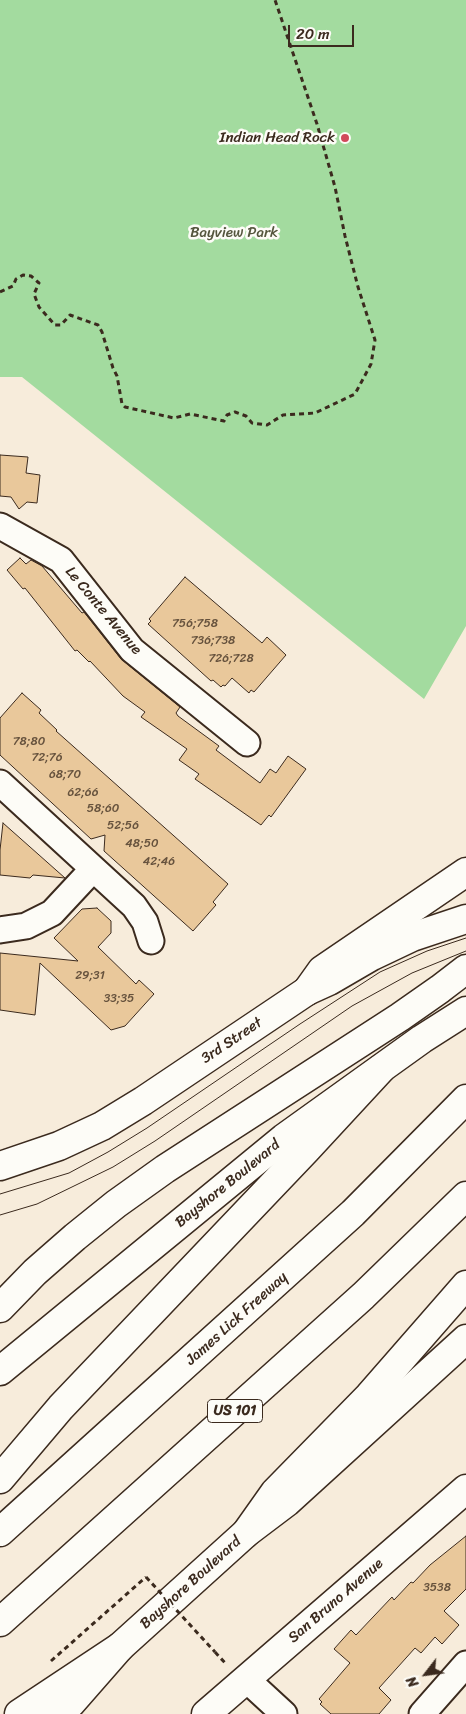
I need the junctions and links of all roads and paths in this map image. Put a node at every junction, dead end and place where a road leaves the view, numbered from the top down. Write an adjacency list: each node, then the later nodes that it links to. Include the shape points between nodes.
1 (275, 0): 2 (path, via 317,124 358,287 375,340 371,364 355,394 315,413 283,416 267,425 252,423 246,416 235,412 227,415 224,421 190,414 174,418 125,407 98,325 70,315 61,325 55,325 39,307 34,294 39,283 31,276 23,275 13,286)
2 (0, 292)
3 (0, 526): 4 (street, Le Conte Avenue, via 61,560 132,650)
4 (247, 743)
5 (0, 783): 6 (street)
6 (93, 869): 9 (street, via 52,913 26,926); 10 (street, via 134,906 145,922)
7 (466, 872): 12 (main road, via 322,970)
8 (461, 920): 12 (main road, 3rd Street, via 412,937)
9 (0, 930)
10 (151, 941)
11 (466, 969): 19 (main road, via 400,1018 116,1204 62,1249)
12 (307, 991): 16 (main road, 3rd Street, via 102,1126 59,1146)
13 (466, 1011): 14 (main road, Bayshore Boulevard)
14 (381, 1068): 21 (main road, Bayshore Boulevard, via 284,1138); 22 (main road, via 300,1158 61,1407)
15 (466, 1099): 24 (main road, James Lick Freeway, via 353,1213)
16 (0, 1166)
17 (466, 1196): 26 (main road, US 101, via 363,1296)
18 (466, 1285): 25 (main road, via 369,1396 275,1492)
19 (0, 1308)
20 (466, 1339): 25 (main road, Bayshore Boulevard, via 287,1502)
21 (0, 1371)
22 (0, 1479)
23 (466, 1489): 30 (main road, San Bruno Avenue)
24 (0, 1532)
25 (246, 1534): 27 (main road, Bayshore Boulevard)
26 (0, 1622)
27 (120, 1648): 31 (main road, Bayshore Boulevard); 32 (main road)
28 (466, 1664): 35 (street)
29 (46, 1665): 30 (path, bridge, via 146,1577)
30 (237, 1673): 33 (main road, San Bruno Avenue); 34 (street)
31 (19, 1714)
32 (58, 1714)
33 (206, 1714)
34 (284, 1714)
35 (422, 1714)

